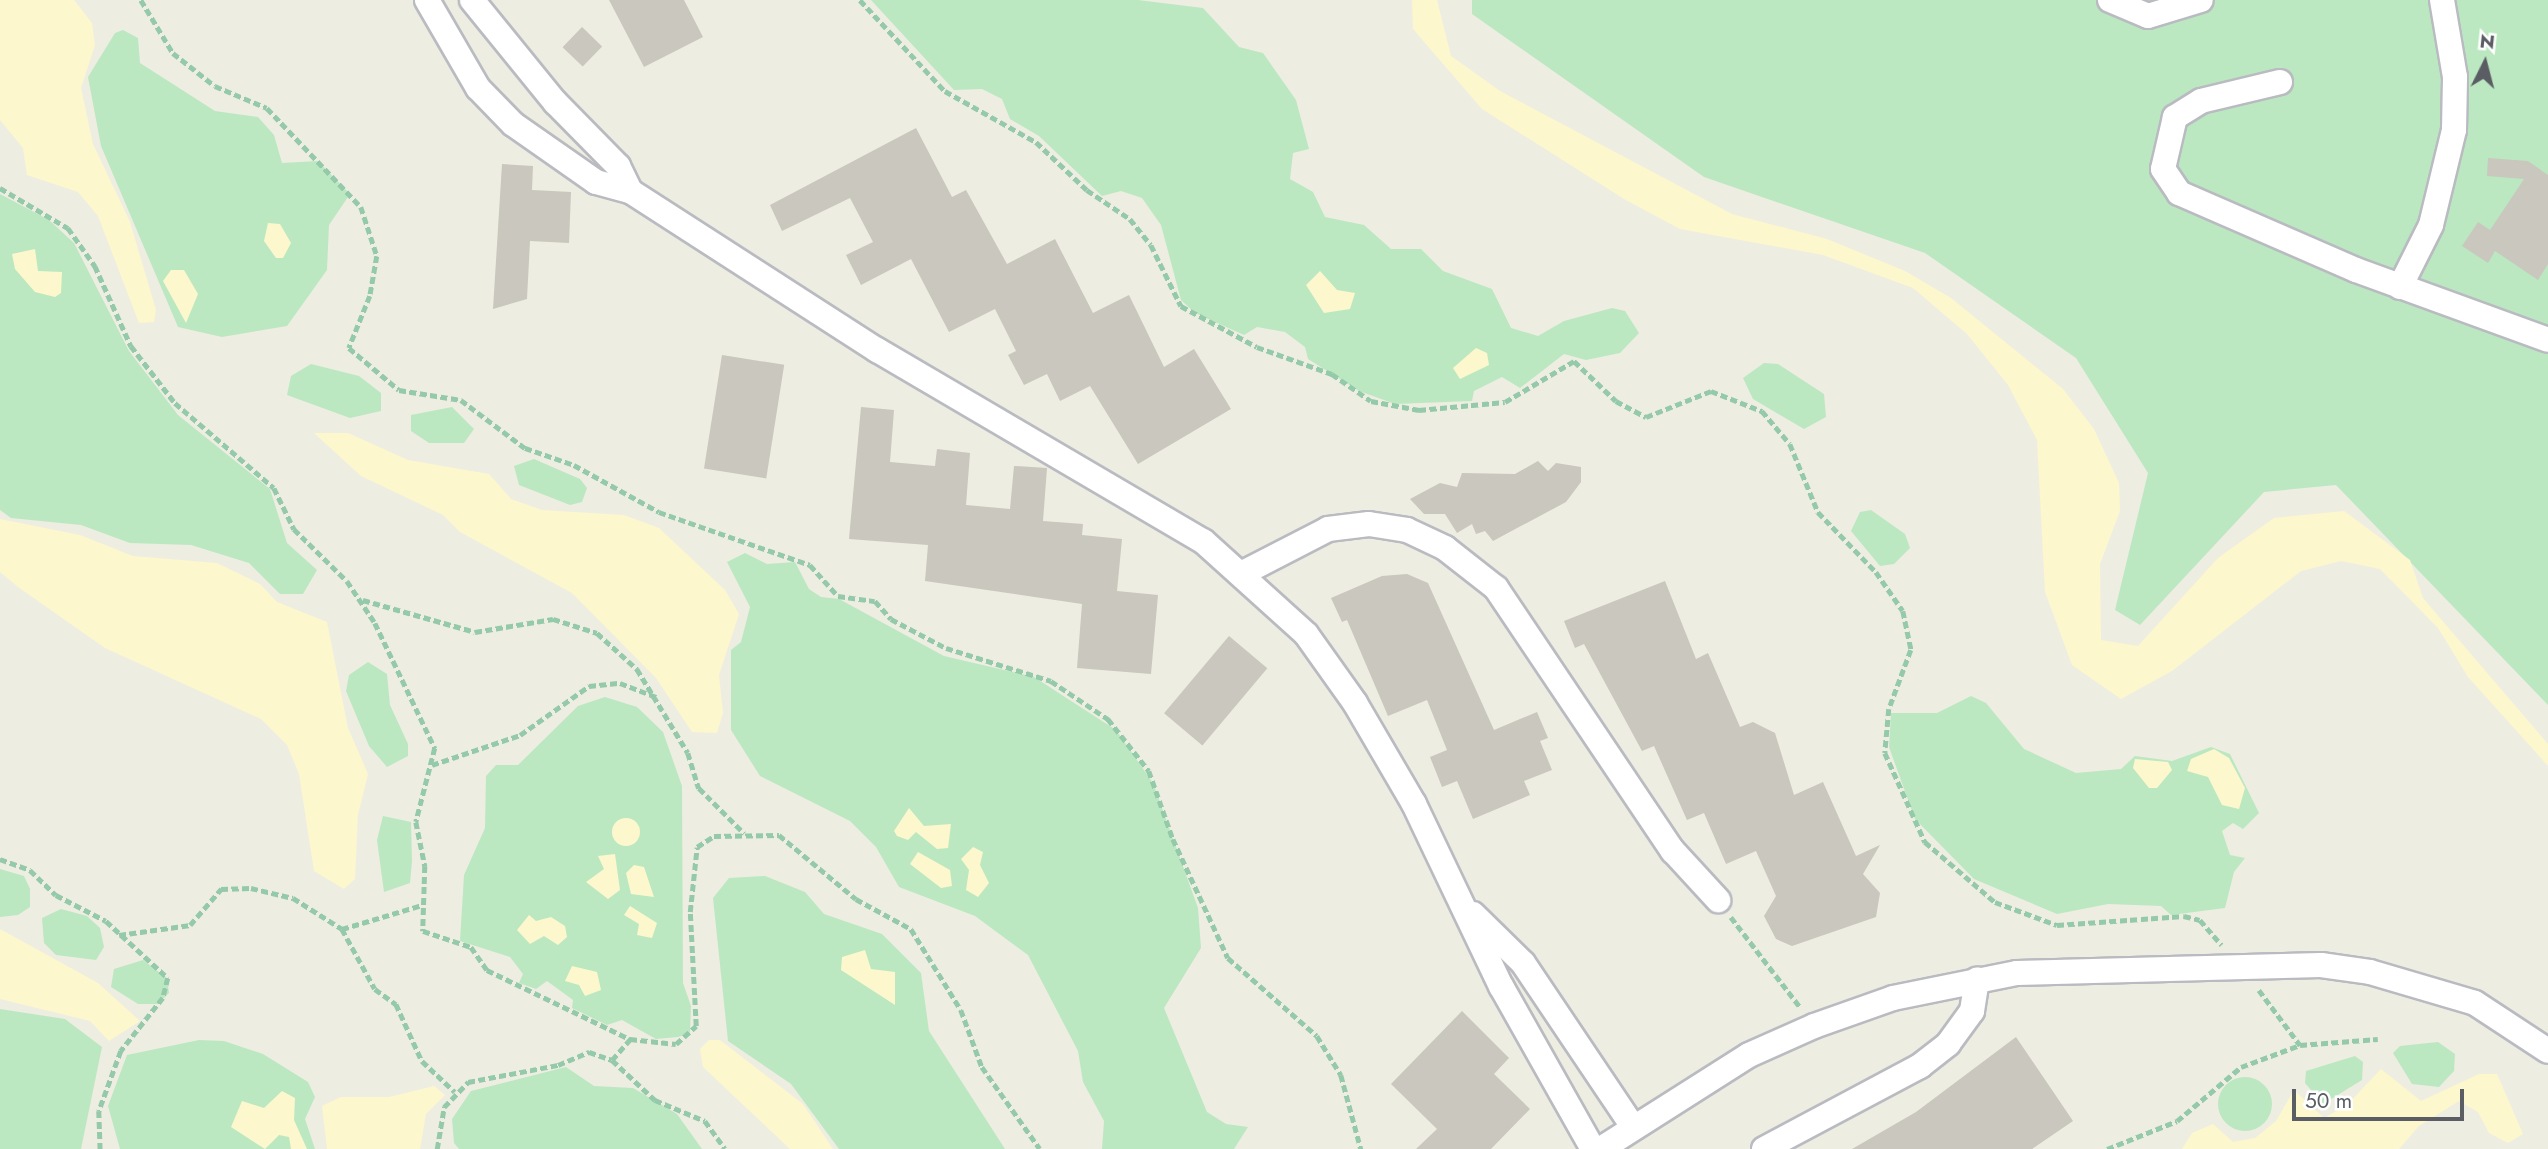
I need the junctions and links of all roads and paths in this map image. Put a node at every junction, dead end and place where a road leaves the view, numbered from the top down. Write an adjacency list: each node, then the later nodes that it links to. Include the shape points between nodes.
1 (141, 0): 38 (path, via 173,53 215,86 267,108 361,207 377,256 370,296 349,348 399,390 461,400 525,448 574,465 659,512 810,565 838,596 875,601 891,619 946,648 1051,681 1108,719 1149,771 1172,839 1228,958 1317,1036 1341,1075)
2 (427, 0): 10 (street, via 478,88 513,124 596,182)
3 (472, 0): 10 (street, via 555,102 618,166)
4 (860, 0): 24 (path, via 945,91 1036,142 1087,190 1130,219 1151,245 1181,306 1257,347 1332,374 1371,401 1419,410 1505,402 1574,361 1616,401 1646,417 1711,391 1762,411 1790,443 1818,512 1876,572 1903,611 1911,650 1887,719 1885,753 1925,842 1994,902 2057,925 2200,920)
5 (2110, 0): 6 (street, via 2148,16)
6 (2201, 0)
7 (2442, 0): 11 (street, via 2455,77 2454,130 2431,225)
8 (2280, 82): 11 (street, via 2201,101 2175,117 2162,169 2179,193 2215,214)
9 (0, 187): 14 (path, via 68,228 95,266 131,346 175,403 274,488 300,535)
10 (630, 191): 13 (street, via 877,350 1203,541)
11 (2400, 287): 12 (street)
12 (2548, 340)
13 (1241, 574): 19 (street, via 1328,529 1370,524 1407,530 1445,548 1496,588 1673,851); 20 (street, via 1306,635 1355,703)
14 (362, 600): 15 (path, via 475,632 553,619 597,633); 16 (path, via 432,734)
15 (657, 697): 16 (path, via 620,683 589,686 520,736); 17 (path, via 699,788)
16 (432, 765): 21 (path, via 416,822 425,866)
17 (744, 833): 27 (path, via 714,836 697,847 690,912 692,1035 667,1045); 37 (path, via 779,835 856,899 911,929 961,1010 982,1067)
18 (0, 859): 23 (path, via 30,870)
19 (1718, 900): 26 (path)
20 (1461, 902): 33 (street, via 1523,962); 39 (street)
21 (422, 905): 22 (path); 27 (path, via 420,923 432,939 471,947 486,970)
22 (342, 929): 23 (path, via 293,898 251,888 221,889 190,925); 32 (path, via 375,989 396,1004 422,1061)
23 (119, 935): 34 (path, via 163,969 167,988 121,1051 99,1111)
24 (2239, 968): 25 (street); 29 (path); 30 (street, via 2321,965 2420,982 2475,1003)
25 (1976, 979): 26 (street); 41 (street, via 1972,1011 1948,1044 1920,1066)
26 (1814, 1026): 33 (street, via 1749,1055)
27 (630, 1039): 31 (path)
28 (2378, 1039): 29 (path)
29 (2300, 1045): 42 (path, via 2241,1067 2157,1133)
30 (2548, 1051)
31 (612, 1060): 32 (path, via 589,1052 549,1068 468,1082); 36 (path, via 644,1093 716,1129)
32 (454, 1092): 35 (path, via 437,1127)
33 (1632, 1125): 40 (street)
34 (100, 1149)
35 (437, 1149)
36 (725, 1149)
37 (1041, 1149)
38 (1361, 1149)
39 (1593, 1149)
40 (1601, 1149)
41 (1764, 1149)
42 (2107, 1149)

